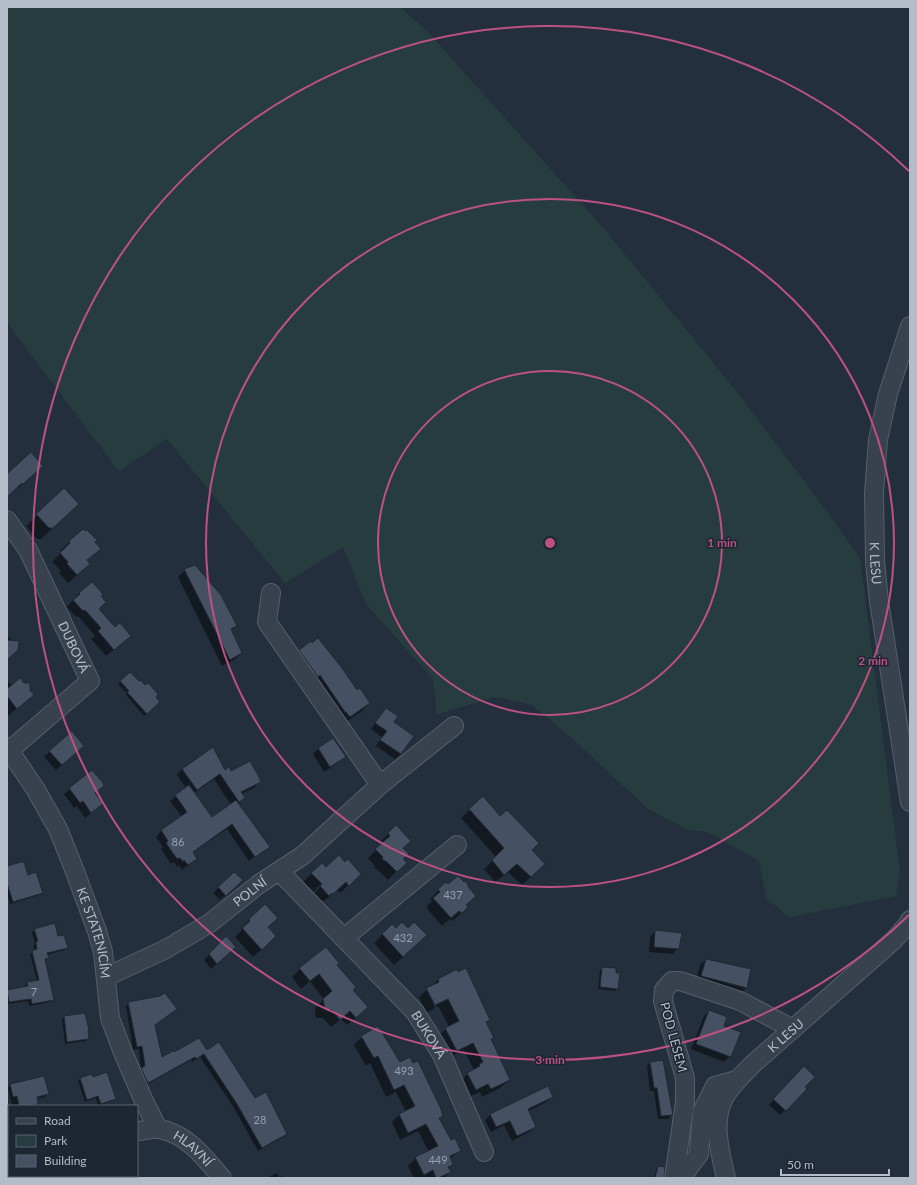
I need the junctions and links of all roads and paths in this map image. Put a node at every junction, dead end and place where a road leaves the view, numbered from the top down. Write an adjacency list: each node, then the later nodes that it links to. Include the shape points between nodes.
1 (910, 326): 7 (street, K LESU, via 888,394 878,440 874,508 879,601)
2 (7, 520): 5 (street, DUBOVÁ, via 28,550 90,681)
3 (271, 593): 6 (street, via 267,622)
4 (454, 726): 6 (street, POLNÍ)
5 (9, 748): 12 (street, KE STATENICÍM, via 58,829 97,931)
6 (380, 785): 9 (street, POLNÍ, via 302,856)
7 (910, 802)
8 (457, 845): 11 (street)
9 (280, 872): 11 (street, BUKOVÁ); 12 (street, POLNÍ, via 259,884 210,923 166,949)
10 (910, 920): 13 (street, K LESU, via 894,940)
11 (344, 938): 17 (street, BUKOVÁ, via 414,1012 442,1055)
12 (106, 977): 15 (street, KE STATENICÍM, via 110,1018 143,1100)
13 (792, 1029): 14 (street, K LESU); 19 (street, POD LESEM, via 740,1001 692,984 672,981 664,990 663,1001 685,1078 685,1102)
14 (737, 1080): 20 (street, via 715,1086 702,1112 699,1154); 21 (street, K LESU, via 725,1097 718,1118 718,1139)
15 (158, 1129): 16 (street); 18 (street, HLAVNÍ, via 174,1133 188,1143 202,1154)
16 (138, 1131)
17 (484, 1152)
18 (222, 1178)
19 (674, 1178)
20 (681, 1178)
21 (726, 1178)

